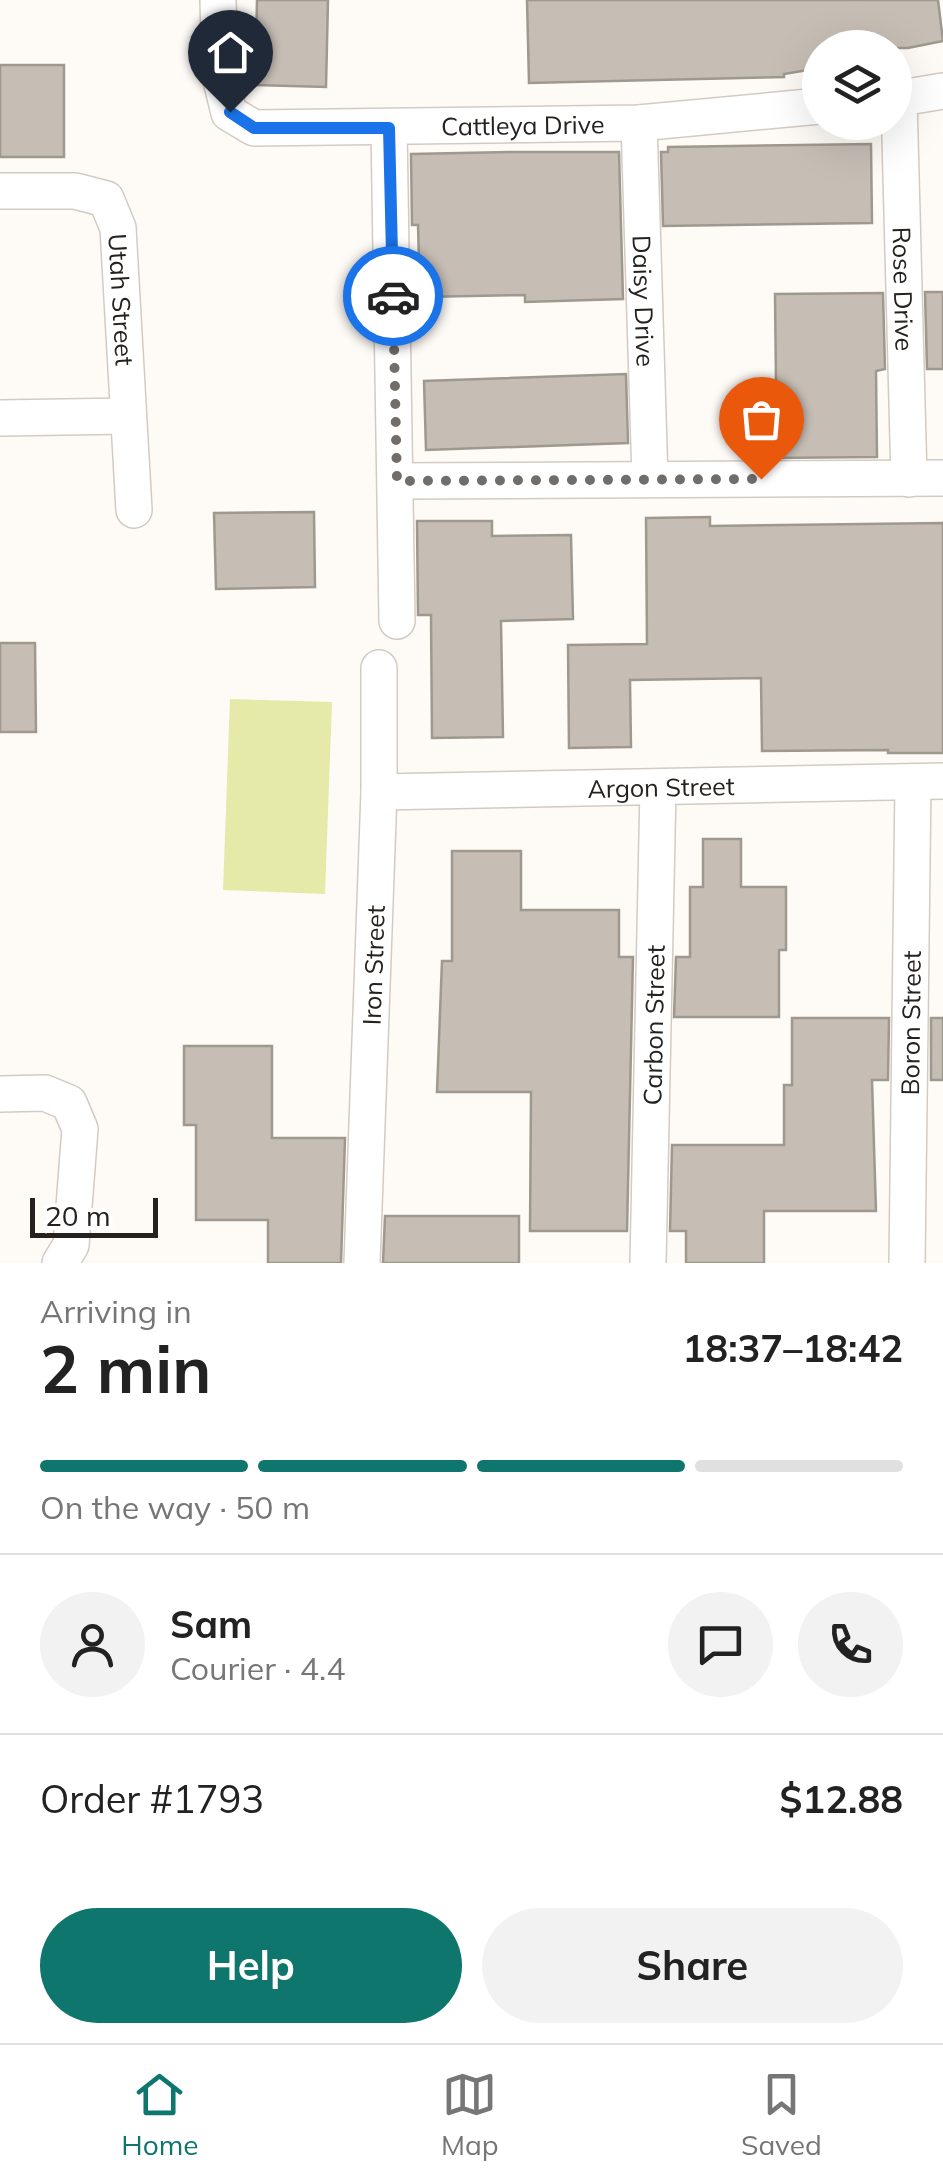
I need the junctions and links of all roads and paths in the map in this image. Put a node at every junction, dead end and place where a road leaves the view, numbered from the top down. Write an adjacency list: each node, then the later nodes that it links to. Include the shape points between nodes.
1 (218, 0): 6 (street, Cattleya Drive, via 220,76 230,112 254,128)
2 (943, 91): 3 (street)
3 (912, 96)
4 (802, 108): 5 (street, Cattleya Drive)
5 (639, 123): 6 (street, Cattleya Drive); 12 (street, Daisy Drive)
6 (389, 128): 13 (street)
7 (900, 140): 11 (street, Rose Drive)
8 (0, 191): 9 (street, Utah Street, via 75,191 106,199 118,228)
9 (128, 416): 10 (street); 14 (street, Utah Street)
10 (0, 418)
11 (926, 478): 12 (street)
12 (650, 479): 13 (street)
13 (397, 481): 15 (street)
14 (134, 510)
15 (397, 621)
16 (379, 668): 19 (street, Iron Street)
17 (928, 782): 18 (street, Argon Street); 24 (street, Boron Street)
18 (658, 788): 19 (street, Argon Street); 23 (street, Carbon Street)
19 (379, 792): 22 (street, Iron Street)
20 (0, 1094): 21 (street, via 45,1093 68,1103 80,1128 70,1245)
21 (60, 1263)
22 (362, 1263)
23 (648, 1263)
24 (907, 1263)

